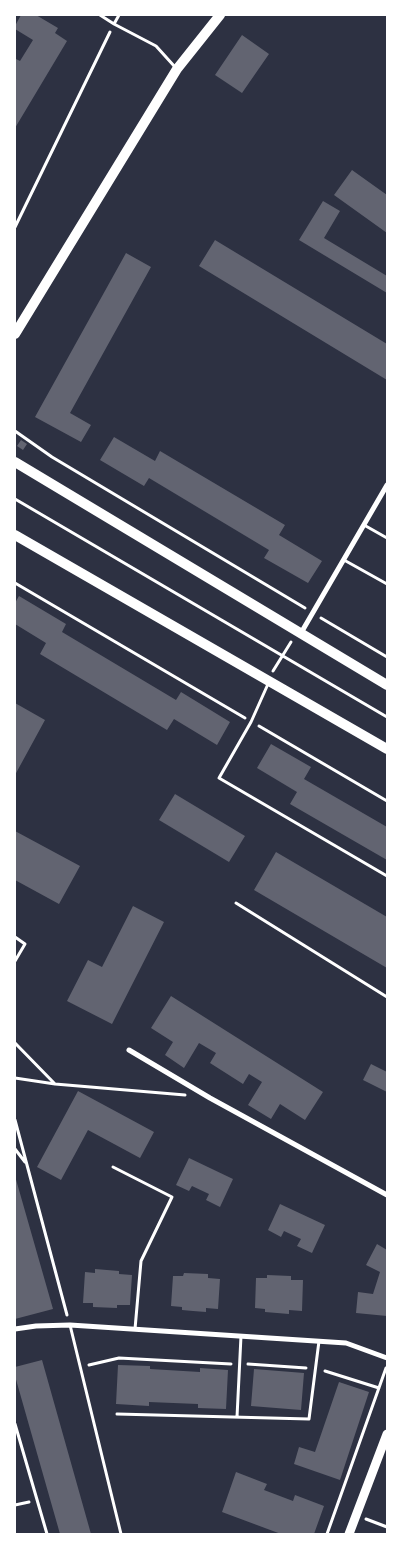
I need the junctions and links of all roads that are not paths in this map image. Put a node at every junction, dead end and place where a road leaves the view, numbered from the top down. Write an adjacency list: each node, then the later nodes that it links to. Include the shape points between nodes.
1 (100, 15): 4 (lane)
2 (119, 15): 4 (lane)
3 (220, 15): 5 (main road)
4 (114, 24): 5 (lane, via 156,46)
5 (177, 69): 6 (main road)
6 (15, 334)
7 (15, 462): 14 (main road)
8 (387, 485): 9 (street)
9 (364, 525): 11 (lane); 12 (street)
10 (15, 535): 15 (main road)
11 (387, 538)
12 (344, 560): 13 (lane); 14 (street)
13 (387, 584)
14 (301, 634): 16 (main road)
15 (269, 681): 17 (main road); 18 (lane, via 251,722 219,778)
16 (387, 685)
17 (387, 749)
18 (387, 876)
19 (236, 903): 22 (lane)
20 (15, 937): 21 (lane, via 25,944)
21 (15, 961)
22 (387, 996)
23 (129, 1050): 25 (street)
24 (113, 1167): 28 (lane, via 172,1197 141,1261)
25 (387, 1195)
26 (70, 1325): 27 (street); 28 (street); 37 (lane)
27 (15, 1329)
28 (135, 1329): 29 (street)
29 (241, 1336): 30 (street); 33 (lane)
30 (320, 1341): 31 (street, via 346,1343); 33 (lane, via 310,1419)
31 (387, 1358)
32 (117, 1414): 33 (lane)
33 (237, 1417)
34 (15, 1424): 36 (lane)
35 (387, 1434): 38 (street)
36 (47, 1534)
37 (121, 1534)
38 (349, 1534)

